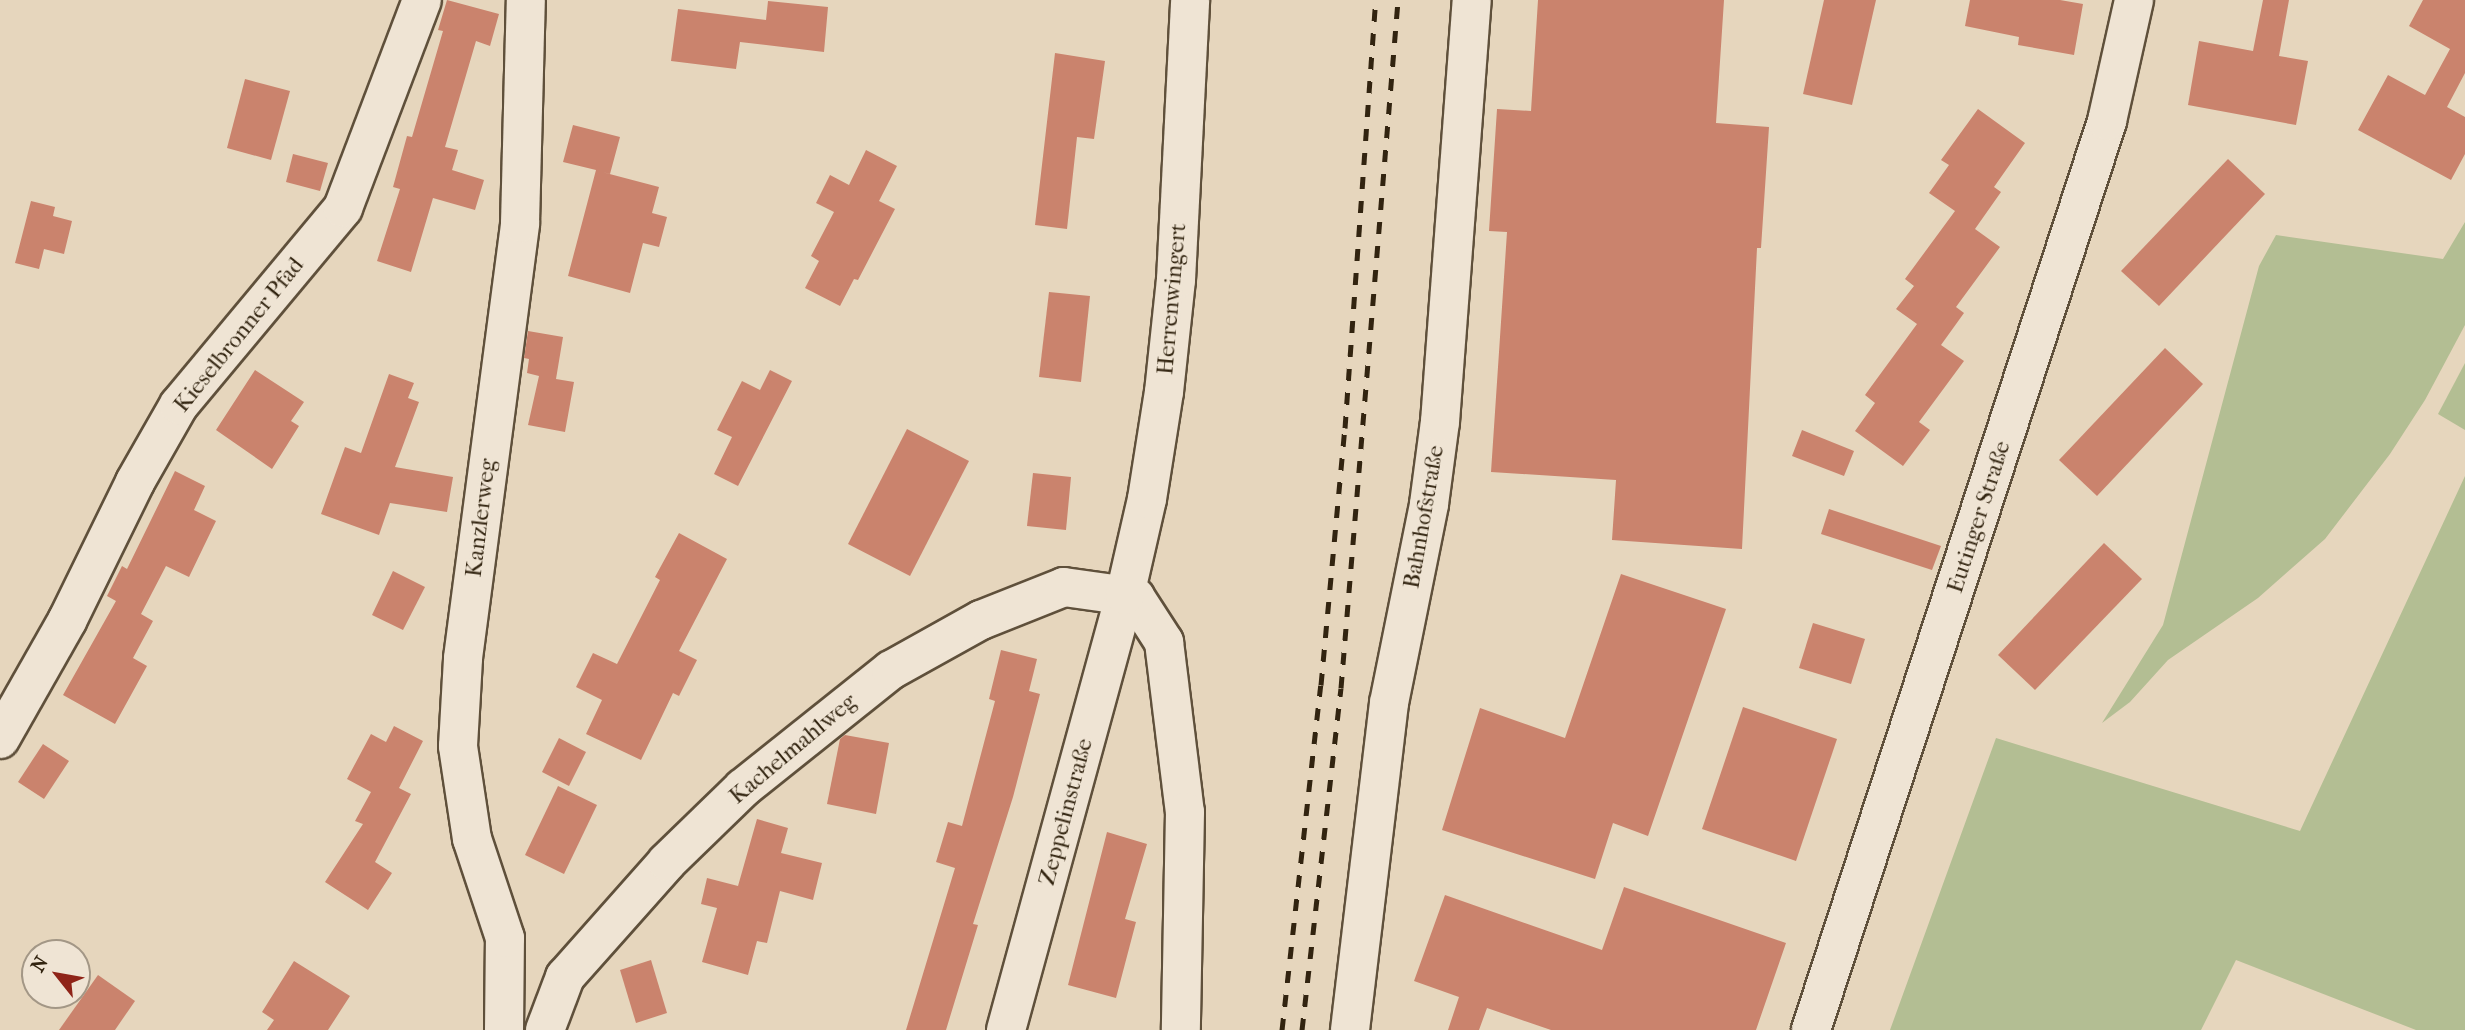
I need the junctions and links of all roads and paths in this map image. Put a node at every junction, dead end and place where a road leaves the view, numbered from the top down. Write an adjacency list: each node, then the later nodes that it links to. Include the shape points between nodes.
1 (422, 0): 7 (street, Kieselbronner Pfad, via 342,208 179,405)
2 (526, 0): 8 (street, Kanzlerweg, via 520,223 463,658 458,746 472,839 505,939)
3 (1191, 0): 6 (street, Herrenwingert, via 1176,280 1164,393)
4 (1472, 0): 12 (street, Bahnhofstraße, via 1440,422 1429,503 1389,703)
5 (2134, 0): 13 (street, Eutinger Straße, via 2107,121)
6 (1125, 595): 9 (street, Kachelmahlweg, via 1064,587 981,620 891,670 743,788 667,862 565,977); 10 (street, Zeppelinstraße); 11 (street, via 1135,597 1164,642 1185,812)
7 (0, 739)
8 (504, 1030)
9 (545, 1030)
10 (1006, 1030)
11 (1181, 1030)
12 (1350, 1030)
13 (1811, 1030)

